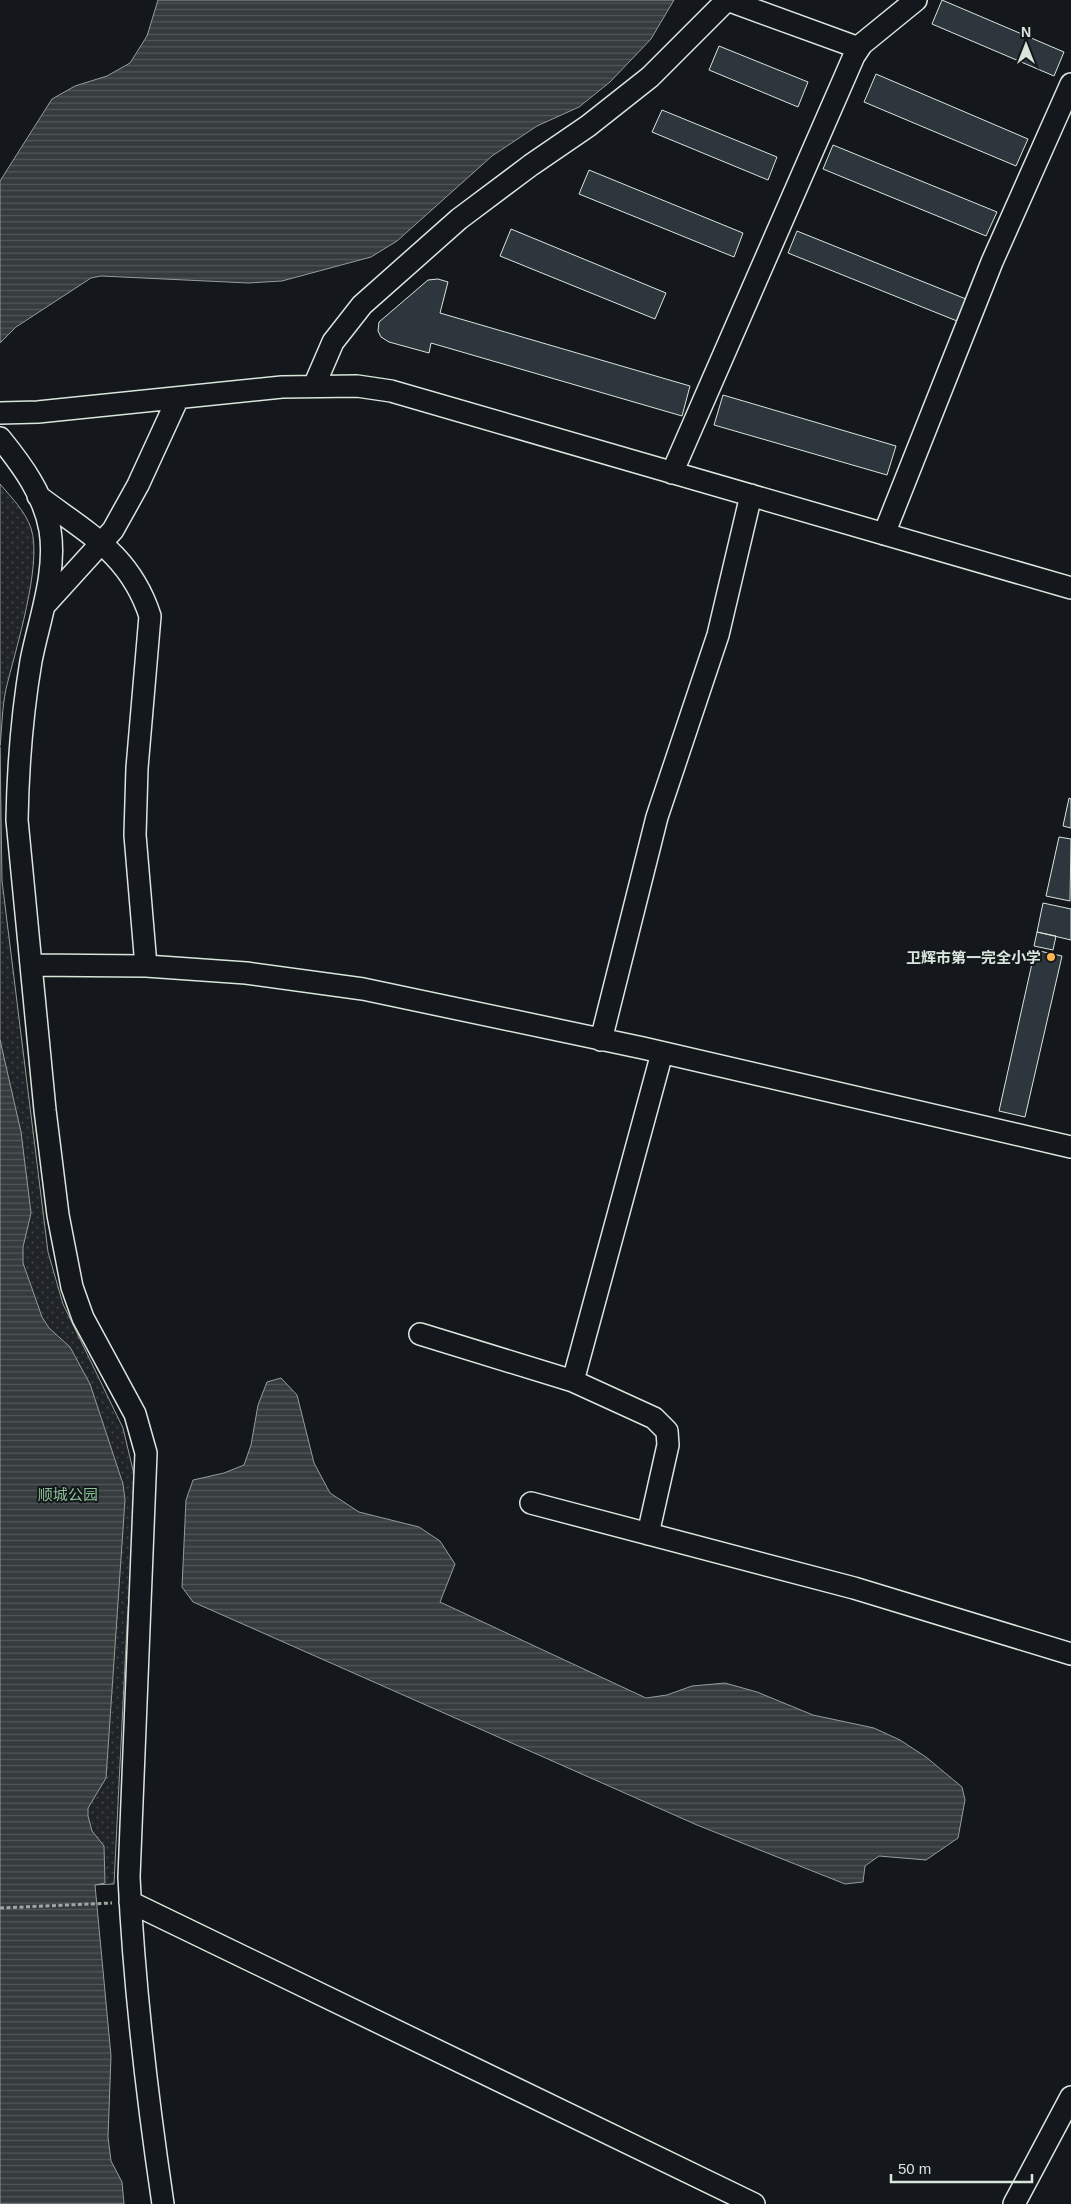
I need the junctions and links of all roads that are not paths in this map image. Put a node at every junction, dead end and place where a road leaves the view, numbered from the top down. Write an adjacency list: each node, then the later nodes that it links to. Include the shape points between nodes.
1 (727, 0): 3 (street); 5 (street, via 650,77 460,219 362,305 332,342)
2 (916, 0): 3 (street)
3 (859, 48): 9 (street)
4 (1071, 84): 12 (street, via 992,262)
5 (314, 386): 6 (street); 9 (street, via 357,386 391,391)
6 (178, 398): 7 (street); 13 (street, via 138,486 113,530)
7 (0, 414)
8 (0, 438): 11 (street, via 22,465)
9 (672, 473): 10 (street)
10 (751, 495): 12 (street); 18 (street, via 718,635 657,817)
11 (38, 496): 13 (street); 15 (street, via 50,532 50,568)
12 (884, 534): 14 (street)
13 (102, 542): 15 (street); 17 (street, via 130,572 143,594 150,616 137,768 135,835)
14 (1071, 588)
15 (42, 608): 16 (street, via 30,671 18,775 17,820)
16 (32, 965): 17 (street); 26 (street, via 45,1110 72,1287 83,1318 135,1414 146,1453 129,1842)
17 (146, 966): 18 (street, via 246,973 363,988)
18 (601, 1040): 19 (street)
19 (662, 1053): 20 (street); 22 (street)
20 (1071, 1147)
21 (420, 1334): 22 (street)
22 (573, 1381): 24 (street, via 654,1418 667,1431 668,1445)
23 (531, 1502): 24 (street)
24 (648, 1534): 25 (street, via 854,1588)
25 (1071, 1654)
26 (130, 1902): 28 (street, via 147,2100); 29 (street)
27 (1071, 2097): 30 (street)
28 (163, 2204)
29 (754, 2204)
30 (1014, 2204)

